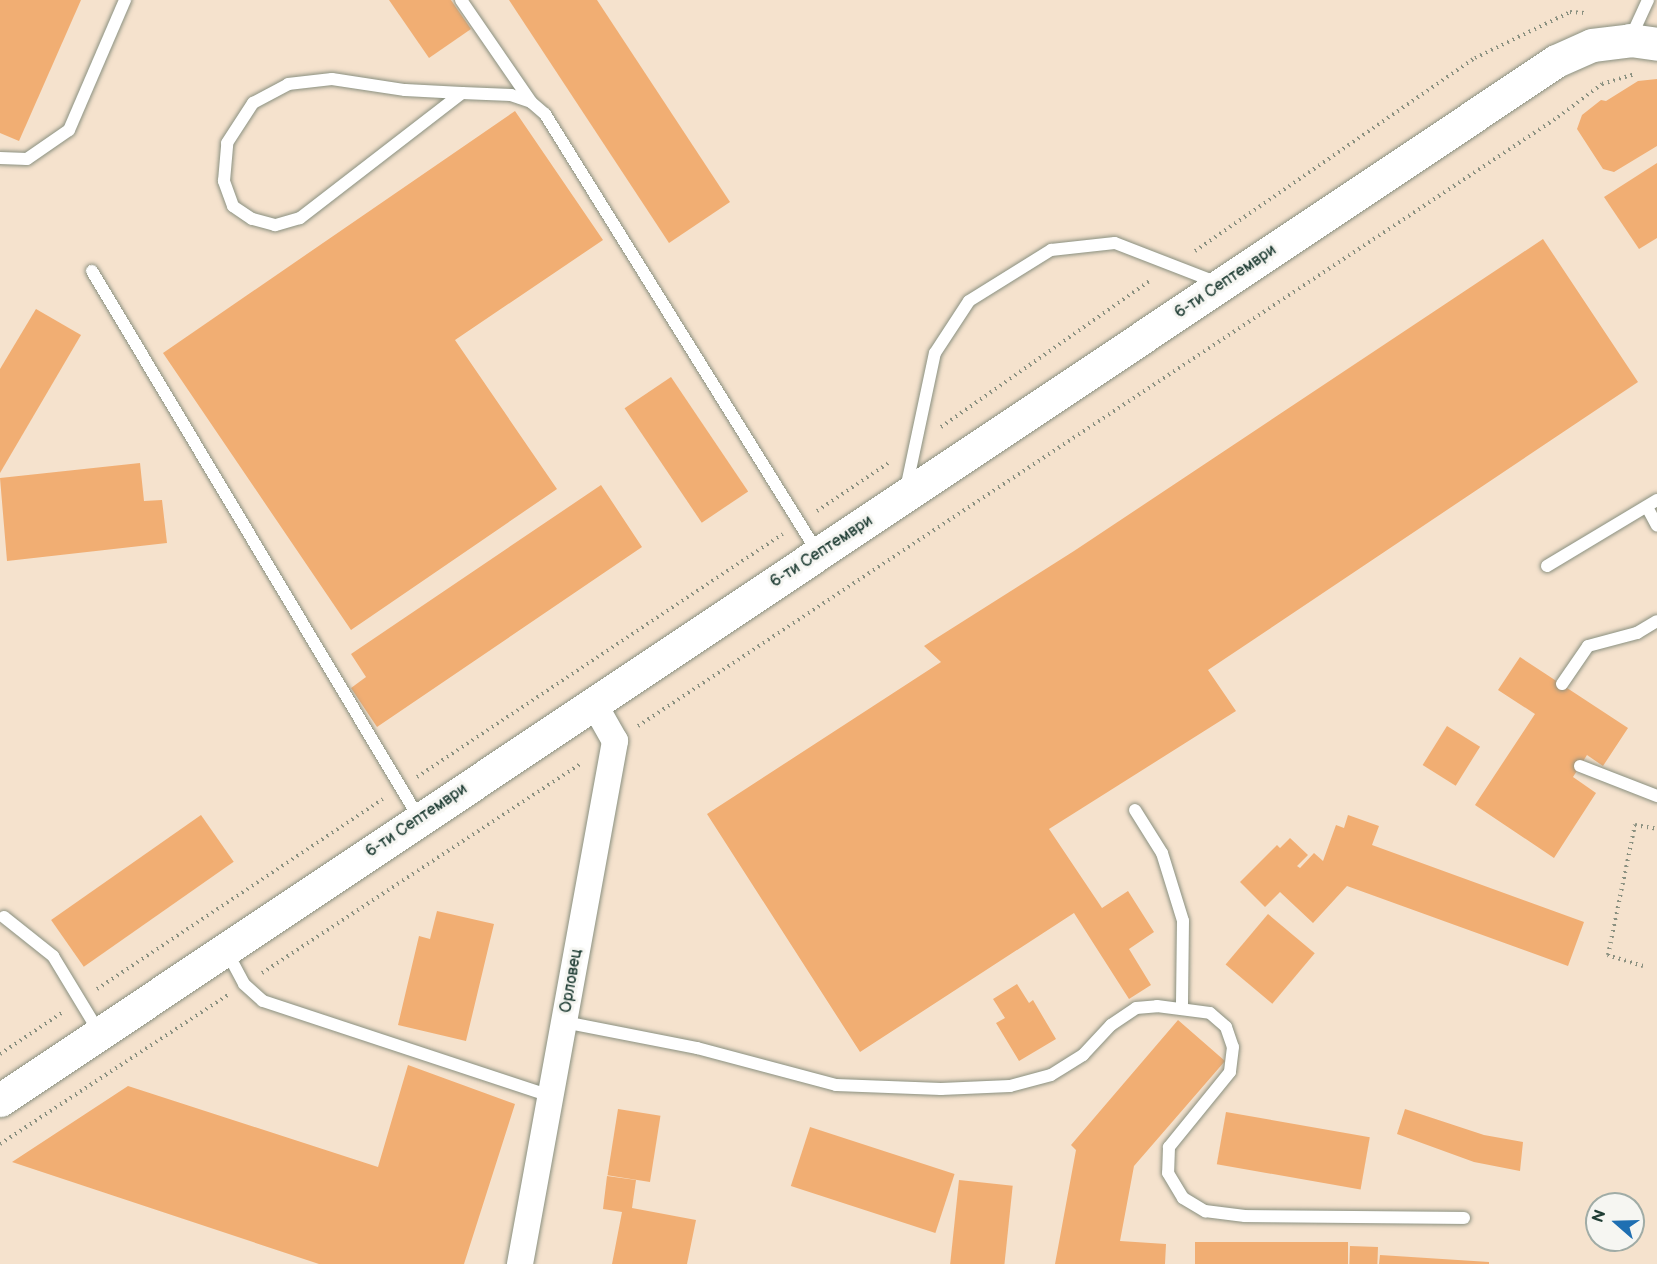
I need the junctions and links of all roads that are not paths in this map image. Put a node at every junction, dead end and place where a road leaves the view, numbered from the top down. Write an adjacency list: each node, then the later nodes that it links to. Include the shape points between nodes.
1 (125, 0): 7 (lane, via 69,130 27,159)
2 (461, 0): 6 (lane)
3 (1648, 0): 4 (lane)
4 (1644, 52): 9 (main road, 6-ти Септември, via 1592,45 1556,61)
5 (462, 93): 5 (lane, via 405,90 332,79 288,84 253,103 227,143 224,181 232,206 252,219 275,225 300,218); 6 (lane, via 511,95)
6 (531, 102): 13 (lane, via 545,114)
7 (0, 158)
8 (92, 271): 21 (lane)
9 (1221, 284): 10 (main road, 6-ти Септември); 10 (lane, via 1114,243 1051,250 969,302 935,353)
10 (904, 498): 13 (main road, 6-ти Септември)
11 (1652, 503): 12 (lane); 14 (lane)
12 (1657, 526)
13 (819, 554): 17 (main road, 6-ти Септември)
14 (1546, 566)
15 (1657, 621): 16 (lane, via 1637,633 1588,646)
16 (1562, 684)
17 (593, 702): 21 (main road, 6-ти Септември); 25 (street, Орловец, via 615,741)
18 (1580, 766): 19 (lane)
19 (1657, 796)
20 (1135, 810): 24 (lane, via 1162,853 1183,921)
21 (420, 819): 23 (main road, 6-ти Септември)
22 (4, 917): 26 (lane, via 53,956)
23 (225, 949): 26 (main road, 6-ти Септември); 27 (lane, via 244,984 263,1001)
24 (1182, 1009): 25 (lane, via 1136,1008 1111,1025 1083,1055 1051,1075 1010,1086 941,1089 836,1085 697,1048); 29 (lane, via 1210,1013 1226,1027 1233,1047 1230,1072 1169,1147 1168,1173 1183,1198 1205,1211 1245,1216)
25 (564, 1022): 27 (street, Орловец)
26 (99, 1033): 28 (main road, 6-ти Септември)
27 (550, 1096): 30 (street, Орловец)
28 (0, 1100)
29 (1464, 1218)
30 (520, 1264)

